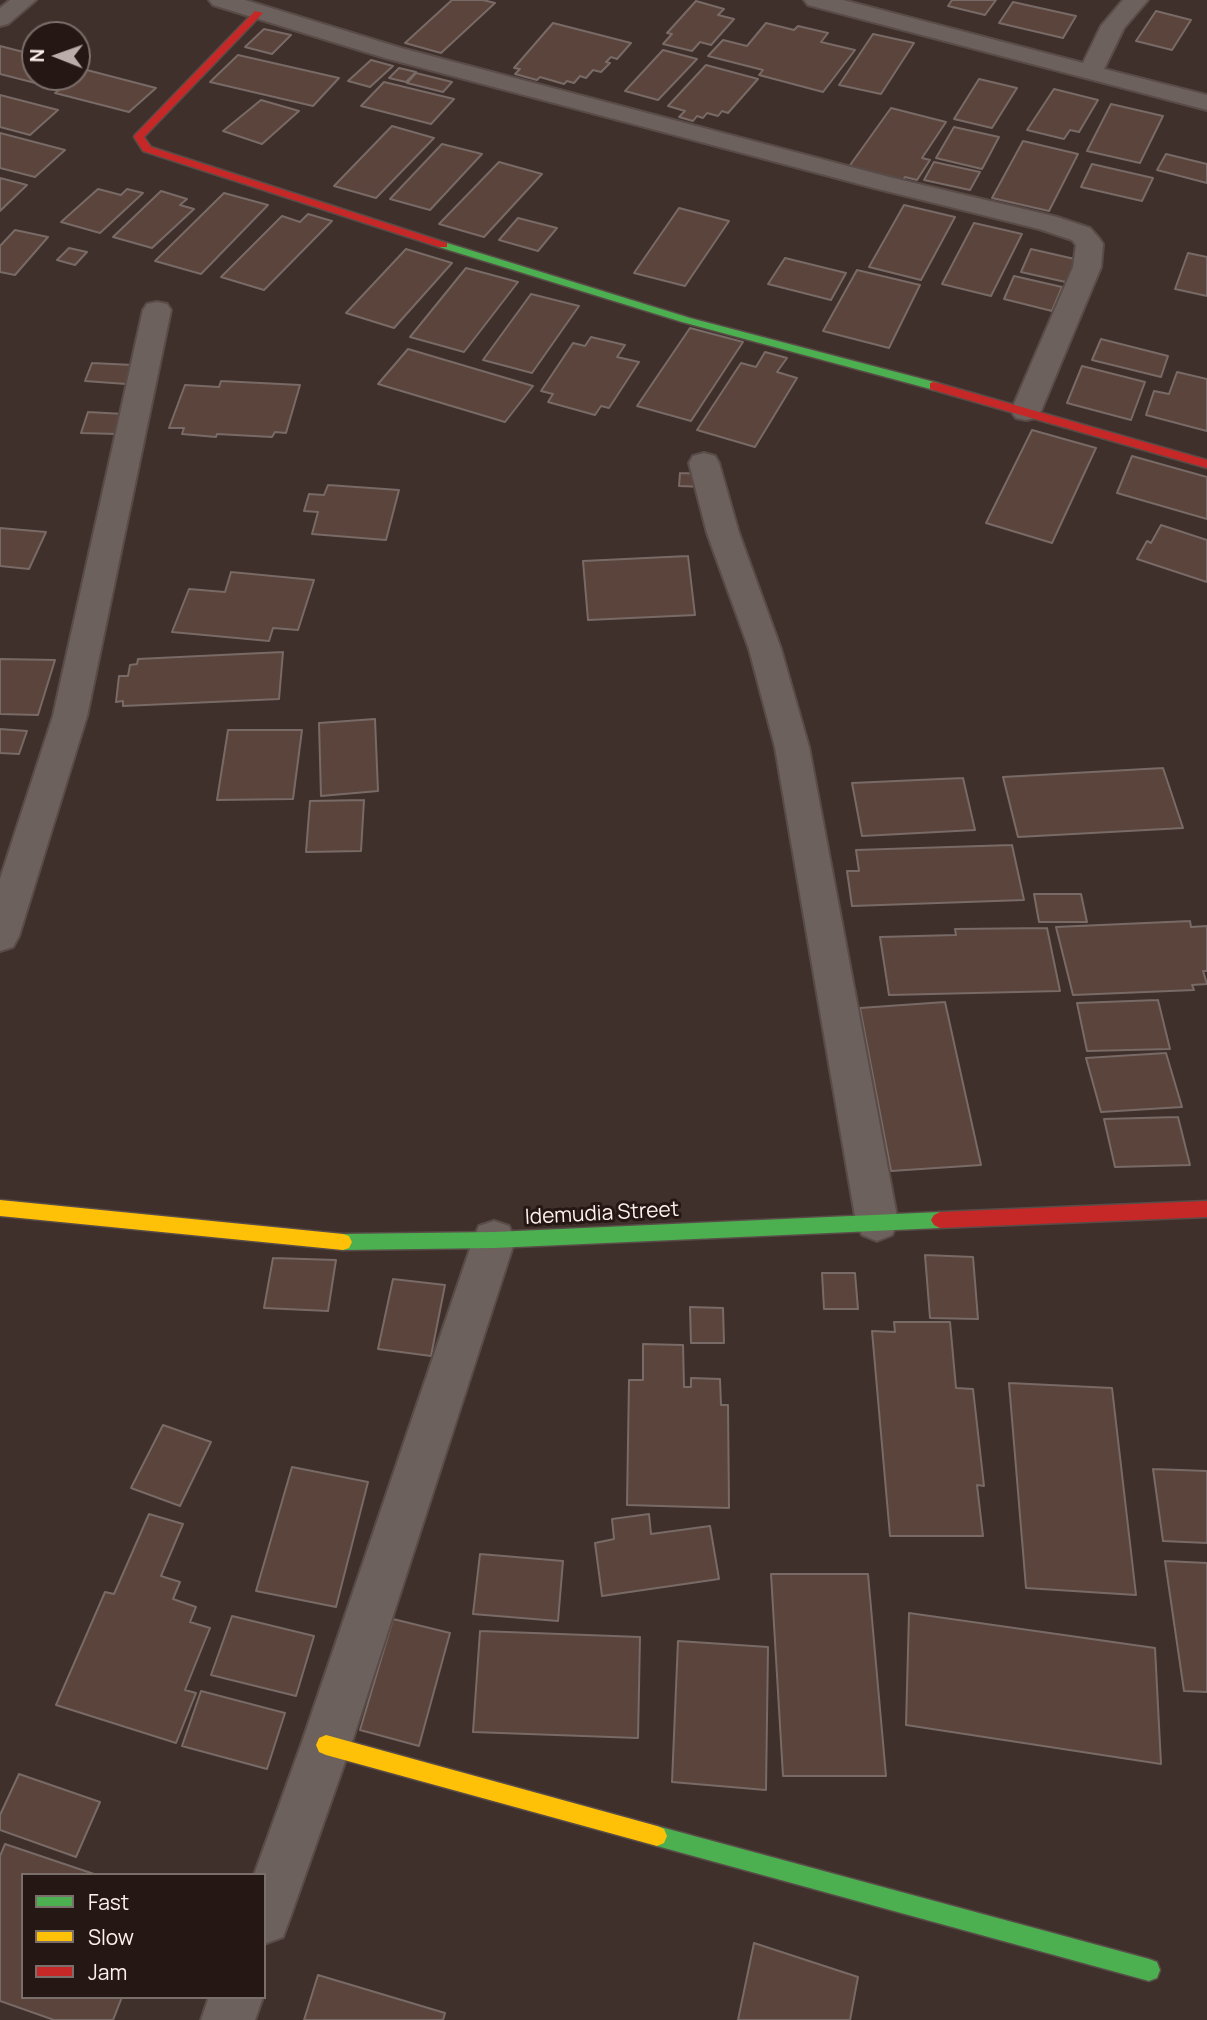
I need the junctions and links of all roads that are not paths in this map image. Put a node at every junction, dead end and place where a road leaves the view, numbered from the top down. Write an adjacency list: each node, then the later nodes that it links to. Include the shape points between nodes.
1 (24, 0): 7 (street)
2 (221, 0): 6 (street)
3 (816, 0): 5 (street)
4 (1136, 0): 8 (street, via 1113,26)
5 (854, 4): 8 (street)
6 (258, 13): 11 (street, via 393,53 1081,234 1090,244 1087,267); 11 (street, via 139,137 147,149 686,320)
7 (0, 19)
8 (1090, 73): 9 (street)
9 (1207, 103)
10 (157, 310): 14 (street, via 70,716)
11 (1026, 411): 13 (street)
12 (704, 463): 17 (street, via 792,747)
13 (1207, 464)
14 (0, 936)
15 (0, 1208): 18 (street, Idemudia Street, via 344,1242)
16 (1207, 1209): 17 (street, Idemudia Street)
17 (877, 1222): 18 (street, Idemudia Street)
18 (494, 1240): 19 (street)
19 (326, 1745): 20 (street); 21 (street)
20 (266, 1912)
21 (1149, 1970)
22 (235, 1999): 23 (street)
23 (228, 2020)

